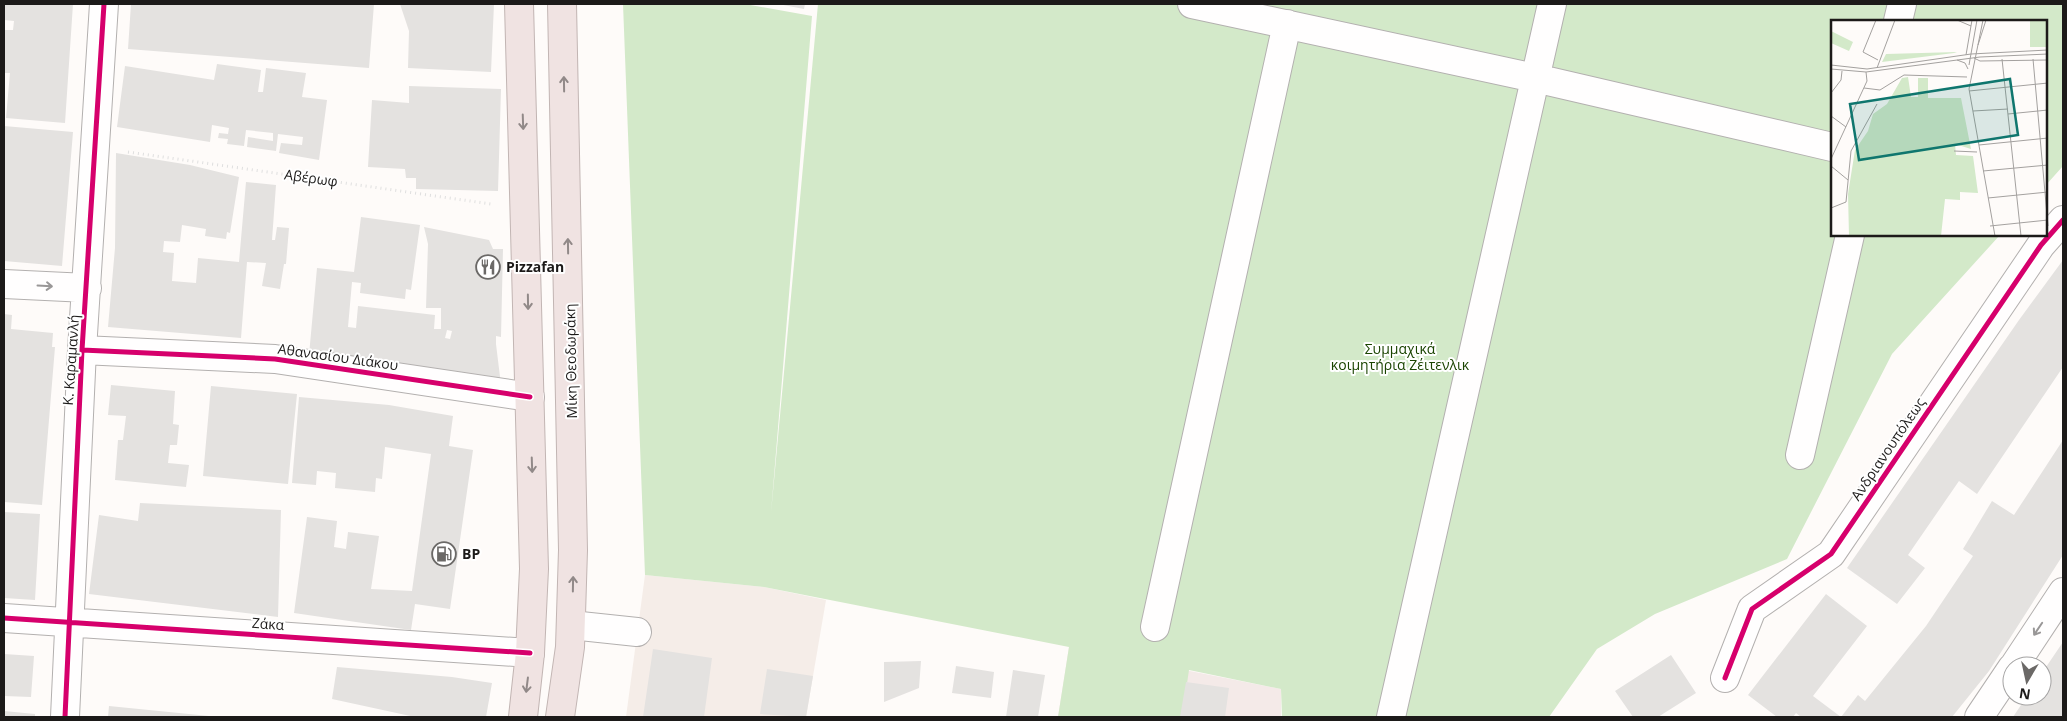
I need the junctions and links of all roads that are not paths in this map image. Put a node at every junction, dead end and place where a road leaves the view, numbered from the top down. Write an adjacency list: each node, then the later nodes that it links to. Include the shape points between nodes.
1 (104, 4): 14 (street, Κ. Καραμανλή)
2 (520, 4): 16 (highway, one-way to 16)
3 (562, 4): 21 (highway, Μίκη Θεοδωράκη, one-way to 3, via 573,457)
4 (1192, 4): 8 (street)
5 (1552, 4): 9 (street)
6 (1902, 4): 7 (street)
7 (1898, 20)
8 (1287, 24): 9 (street); 22 (street)
9 (1535, 78): 10 (street); 31 (street)
10 (1831, 147)
11 (2063, 220): 26 (street, Ανδριανουπόλεως, via 2041,246 1831,554 1752,609)
12 (1850, 236): 17 (street)
13 (4, 284): 14 (street, one-way to 14)
14 (87, 288): 15 (street, Κ. Καραμανλή)
15 (82, 350): 16 (street, Αθανασίου Διάκου, via 275,359); 20 (street, Κ. Καραμανλή)
16 (530, 397): 24 (highway, one-way to 24, via 534,560)
17 (1800, 455)
18 (2063, 592): 25 (street, one-way to 25)
19 (4, 618): 20 (street, Ζάκα)
20 (69, 622): 24 (street, Ζάκα); 28 (street, Κ. Καραμανλή)
21 (571, 625): 23 (street); 30 (highway, Μίκη Θεοδωράκη)
22 (1155, 627)
23 (637, 632)
24 (530, 653): 29 (highway, one-way to 29)
25 (2020, 656)
26 (1725, 678)
27 (2002, 683): 32 (street)
28 (65, 717)
29 (523, 717)
30 (560, 717)
31 (1391, 717)
32 (1979, 717)

